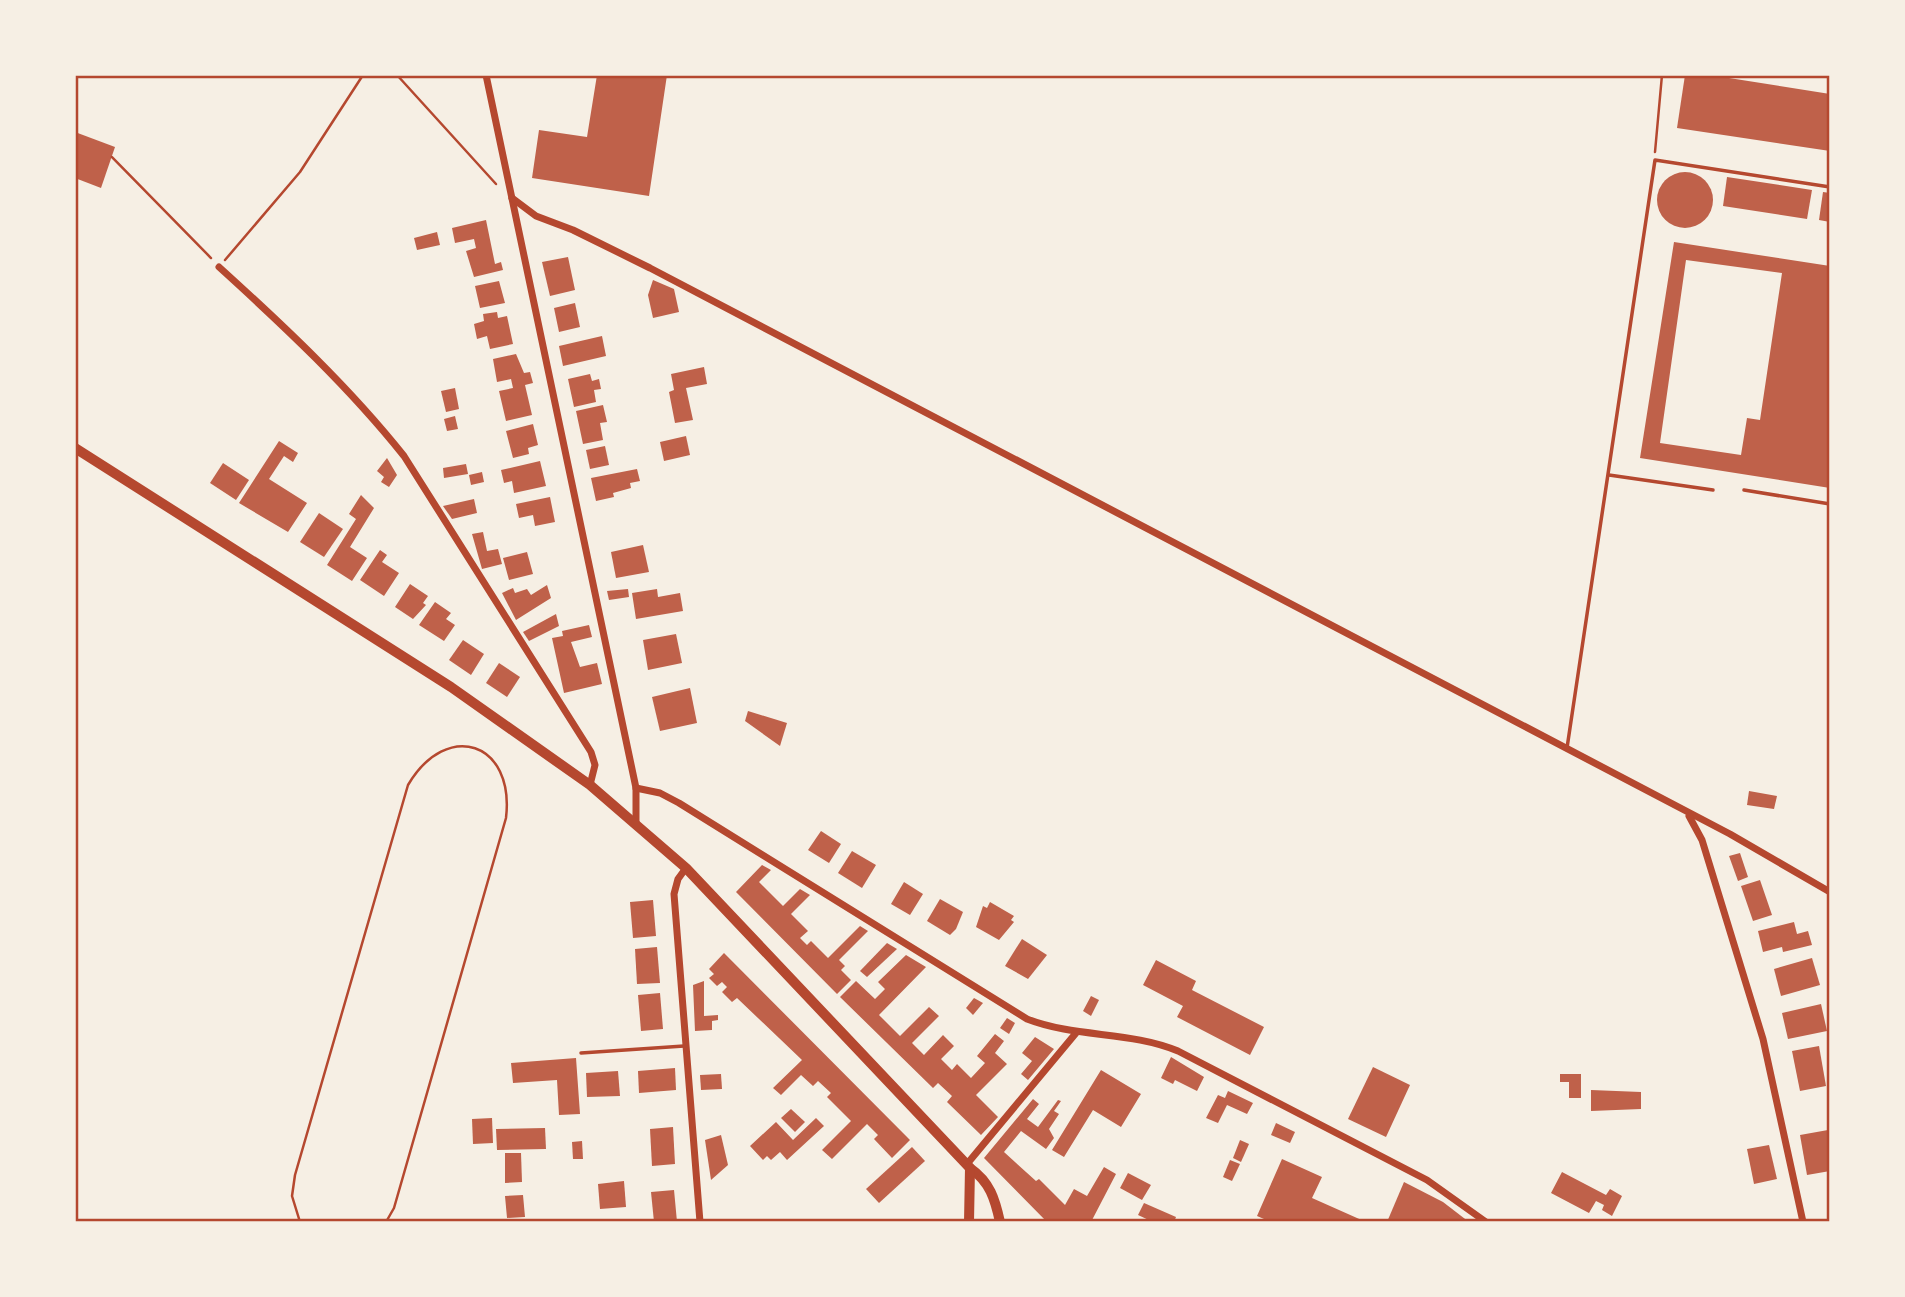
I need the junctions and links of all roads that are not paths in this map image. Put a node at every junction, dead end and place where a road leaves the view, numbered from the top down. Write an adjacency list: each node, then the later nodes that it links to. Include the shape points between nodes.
1 (486, 75): 3 (street)
2 (1830, 187): 6 (lane, via 1655,160)
3 (512, 198): 10 (street, via 536,216 650,268); 12 (street)
4 (219, 267): 11 (street, via 299,341 404,456 591,752 595,765)
5 (75, 447): 11 (main road, via 484,709)
6 (1609, 475): 7 (lane); 10 (lane)
7 (1713, 490)
8 (1744, 490): 9 (lane)
9 (1830, 504)
10 (1567, 751): 13 (street)
11 (590, 785): 14 (main road)
12 (636, 788): 14 (street); 17 (street, via 679,803 1003,1005 1051,1028)
13 (1689, 815): 16 (street); 25 (street, via 1702,840 1763,1039)
14 (636, 823): 15 (main road)
15 (686, 868): 18 (street, via 674,894); 20 (main road)
16 (1830, 892)
17 (1076, 1033): 20 (street); 24 (street, via 1157,1042 1178,1051 1427,1180)
18 (686, 1046): 19 (lane); 21 (street)
19 (581, 1053)
20 (969, 1166): 22 (main road); 23 (main road, via 990,1188)
21 (700, 1222)
22 (969, 1222)
23 (1000, 1222)
24 (1486, 1222)
25 (1803, 1222)

